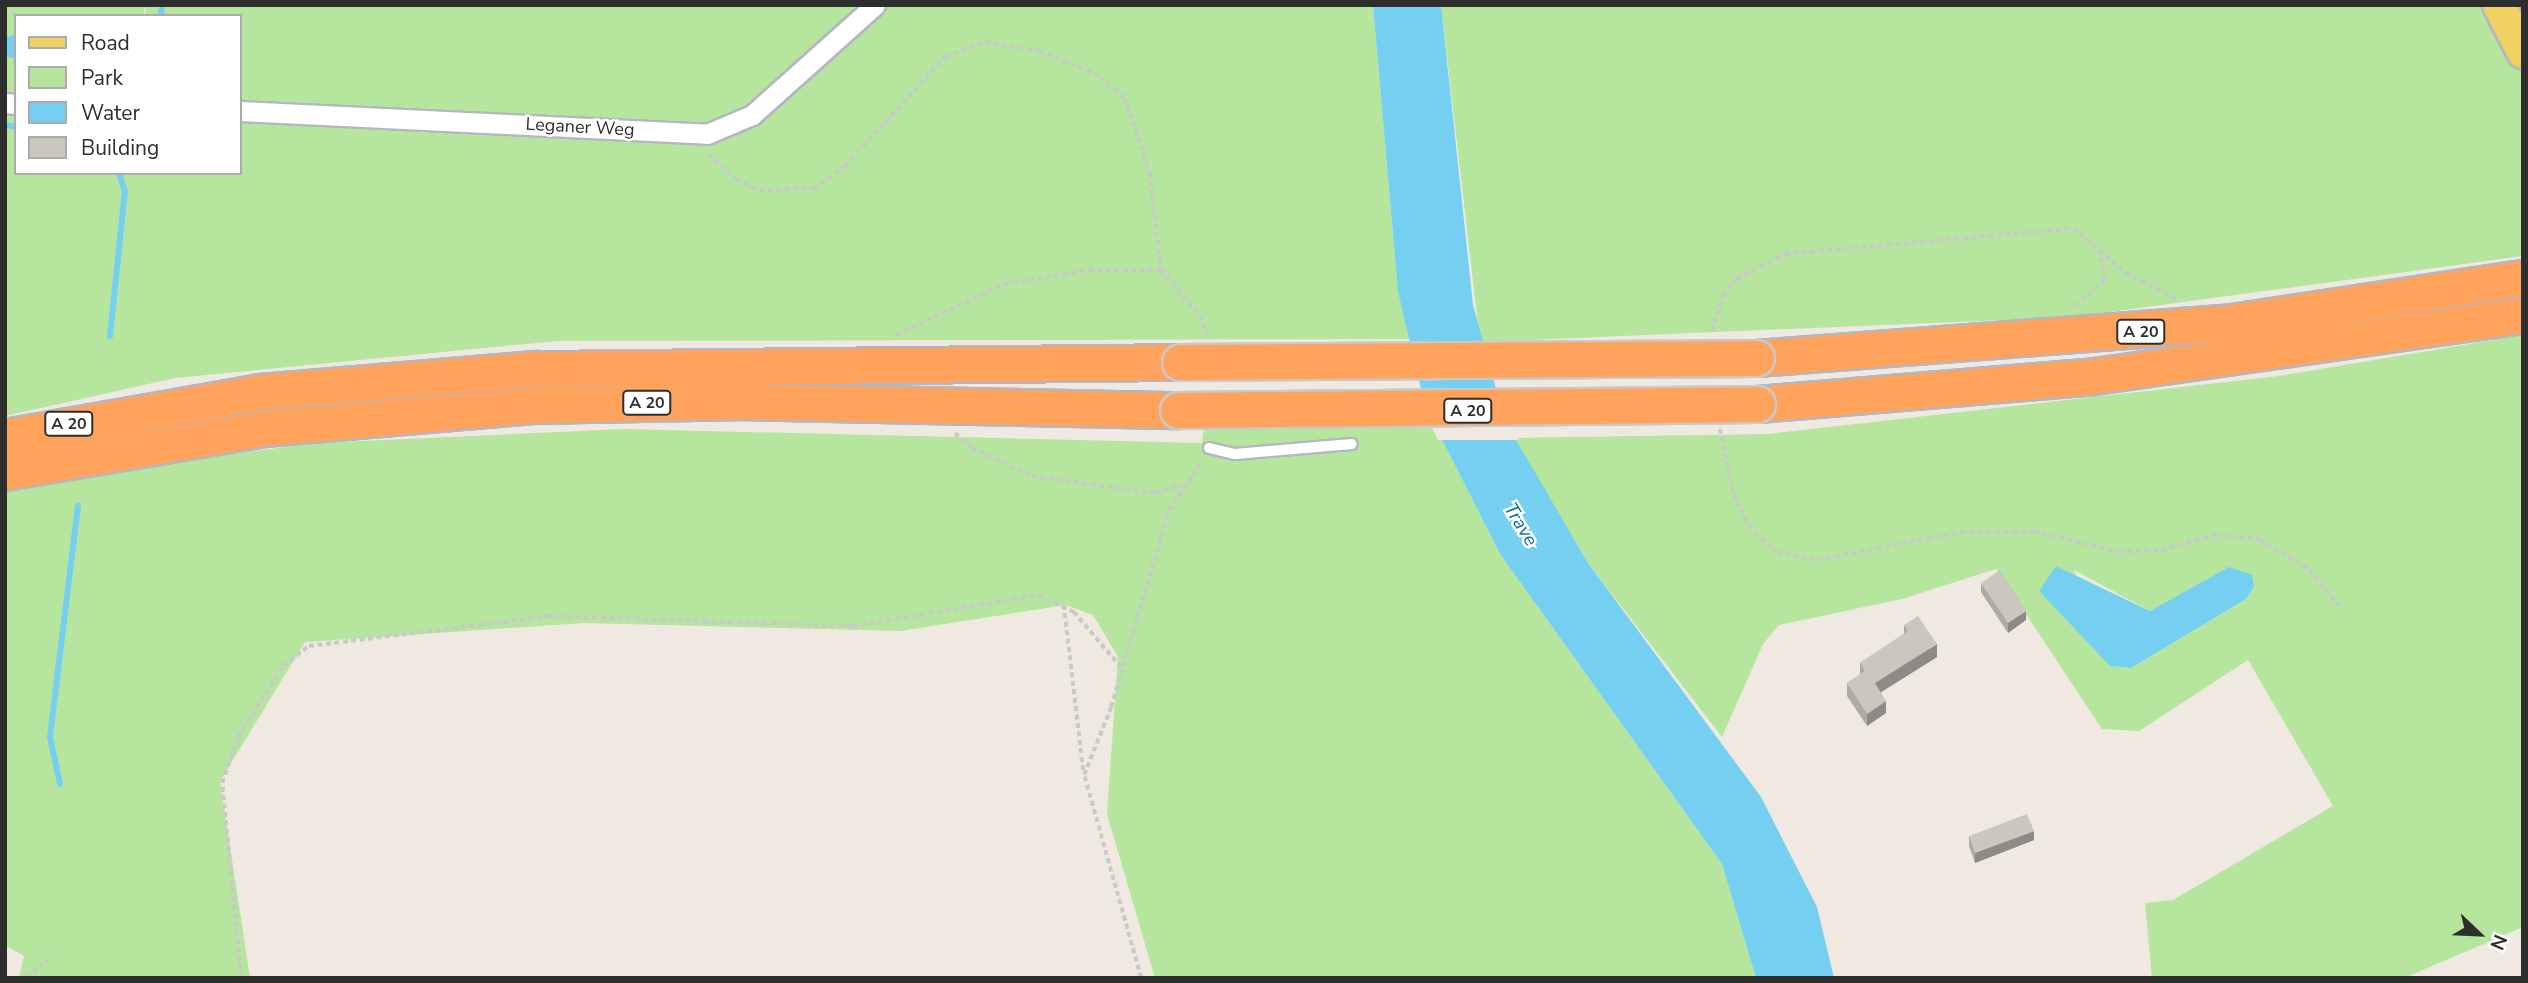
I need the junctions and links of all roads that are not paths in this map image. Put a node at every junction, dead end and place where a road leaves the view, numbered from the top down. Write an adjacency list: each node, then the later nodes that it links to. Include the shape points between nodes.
1 (875, 5): 4 (street, Leganer Weg, via 752,115 707,134)
2 (2498, 5): 3 (main road)
3 (2523, 51)
4 (242, 111)
5 (2523, 278): 7 (highway, A 20, bridge, via 2231,322 1756,358 1194,354 496,371 259,392)
6 (2523, 315): 10 (highway, A 20, bridge, via 2094,376 1757,404 1178,410 736,401 536,405 265,428)
7 (5, 437)
8 (1352, 443): 9 (lane, via 1235,454)
9 (1209, 448)
10 (5, 472)

